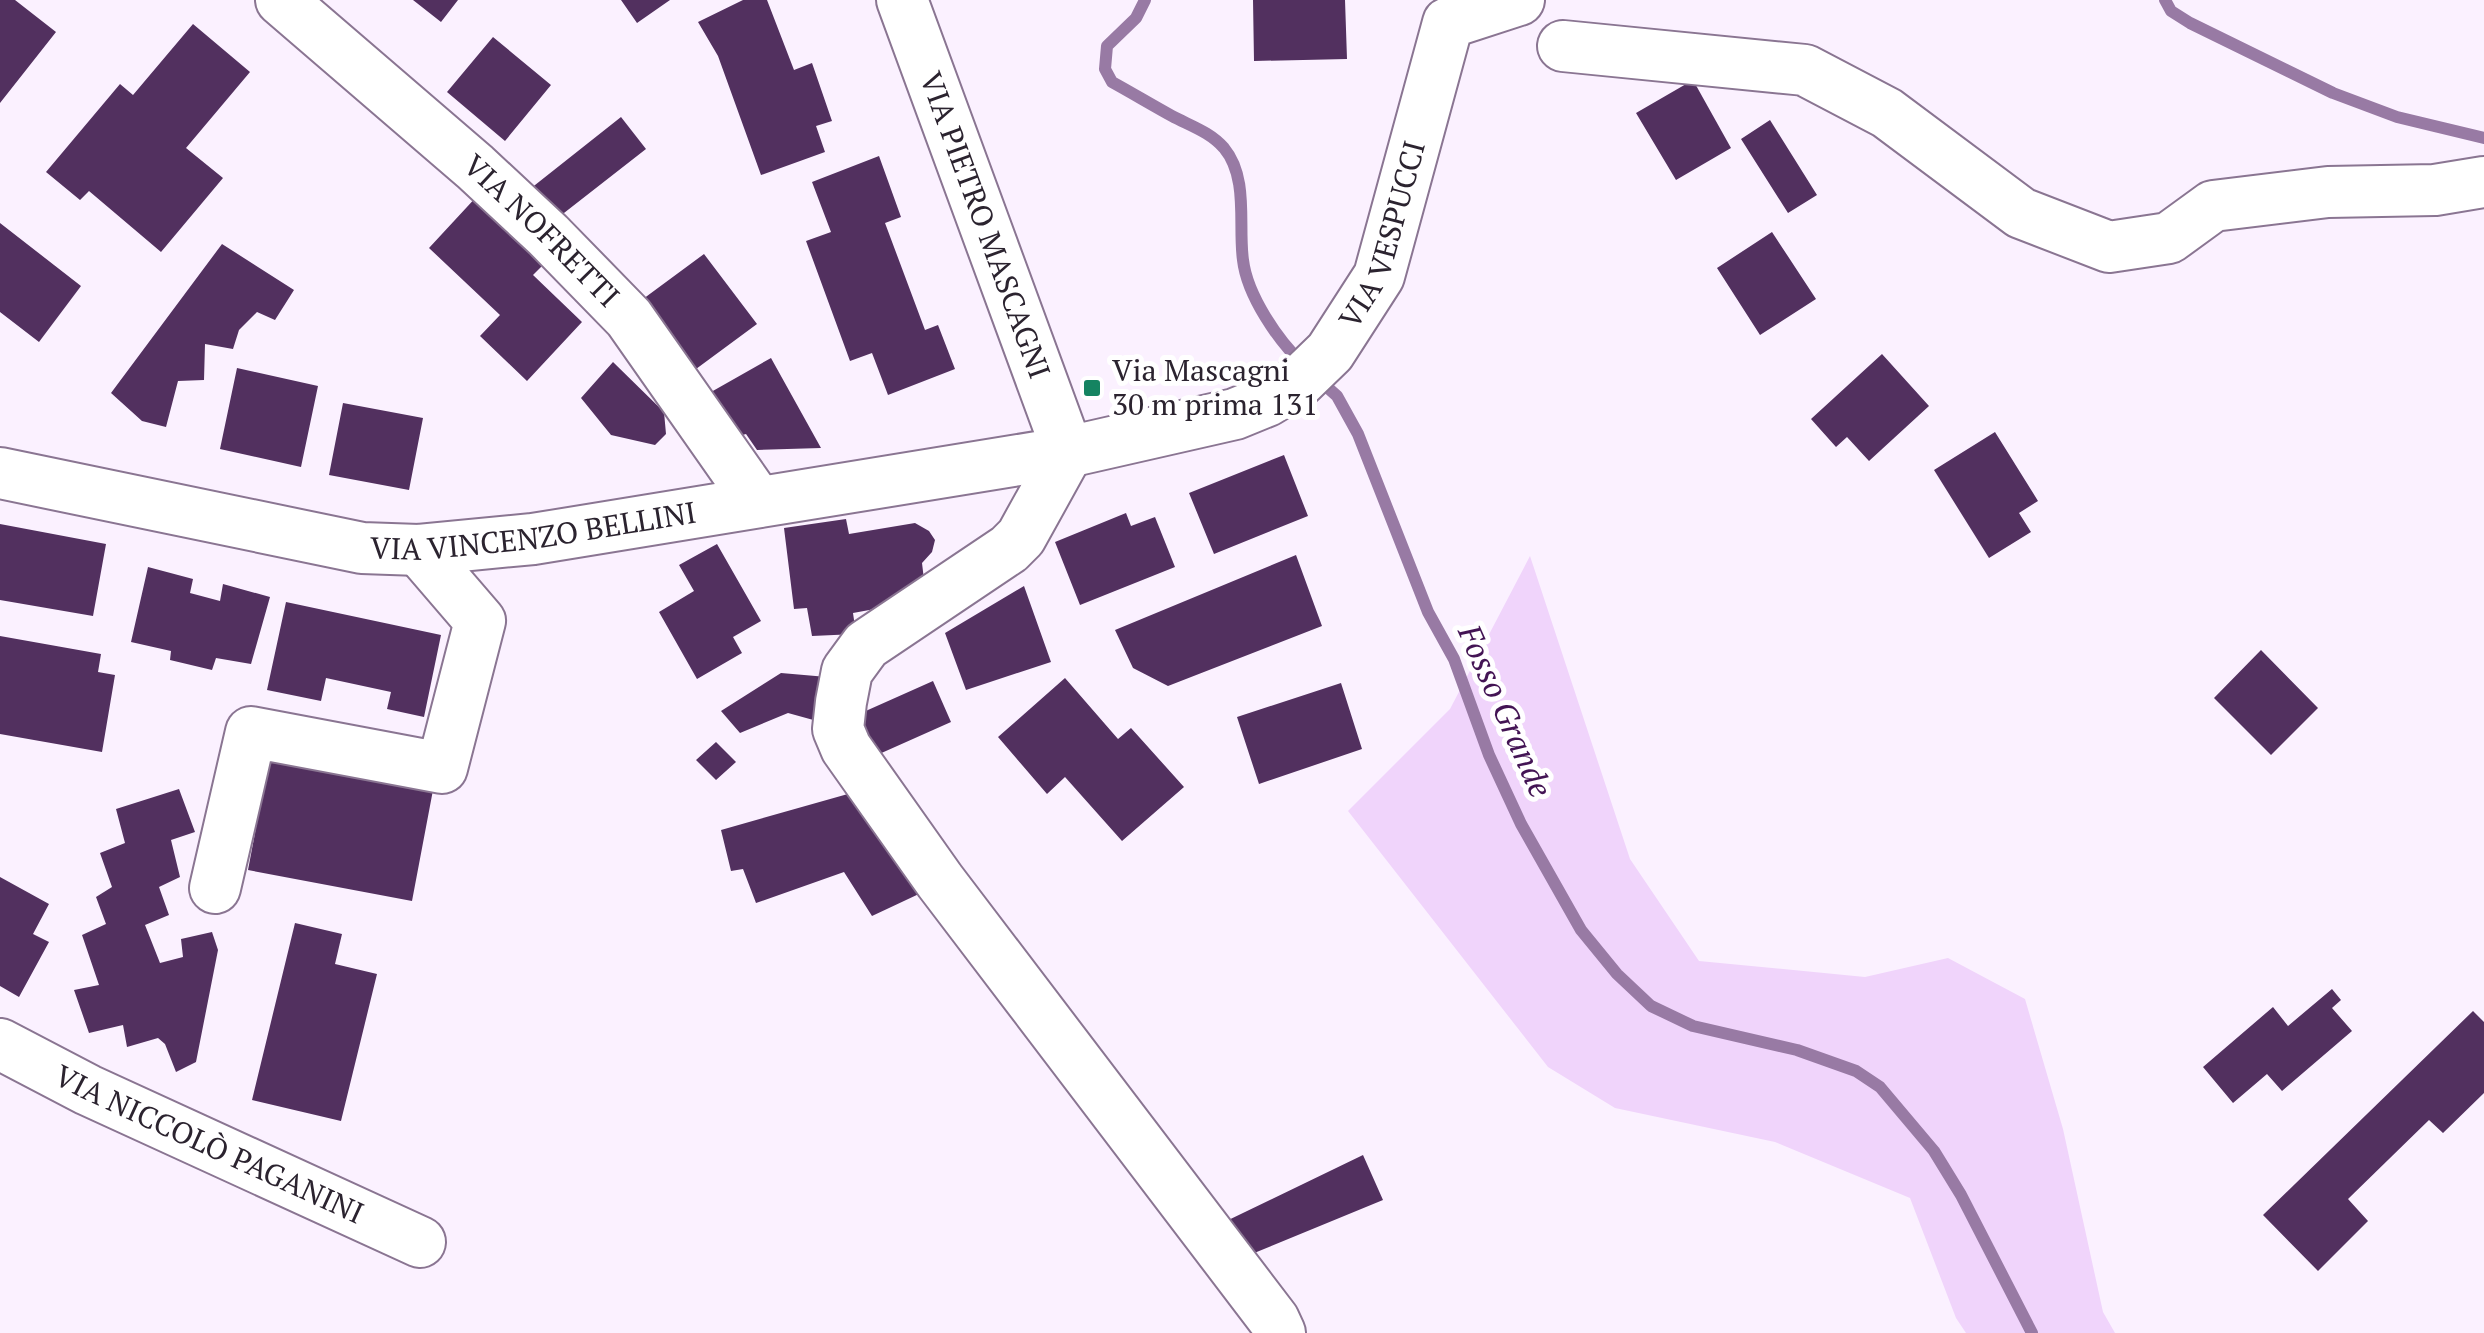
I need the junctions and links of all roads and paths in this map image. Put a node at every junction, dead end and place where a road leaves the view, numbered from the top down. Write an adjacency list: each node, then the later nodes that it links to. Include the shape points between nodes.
1 (280, 0): 8 (street, VIA NOFRETTI, via 475,168 628,318)
2 (902, 0): 6 (street, VIA PIETRO MASCAGNI)
3 (1519, 0): 6 (street, VIA VESPUCCI, via 1448,22 1379,276 1330,352 1300,381 1235,414)
4 (1563, 46): 5 (street, via 1805,70 1887,113 2021,213 2109,247 2169,238 2213,206)
5 (2484, 182)
6 (1068, 452): 8 (street, VIA VINCENZO BELLINI); 13 (street, via 1010,549 866,645 848,671 838,729 940,881)
7 (0, 474): 9 (street, VIA VINCENZO BELLINI, via 362,548)
8 (758, 502): 9 (street, VIA VINCENZO BELLINI, via 533,540)
9 (420, 550): 10 (street, via 480,620 442,768 251,732)
10 (215, 888)
11 (0, 1044): 12 (street, VIA NICCOLÒ PAGANINI)
12 (420, 1242)
13 (1280, 1333)

